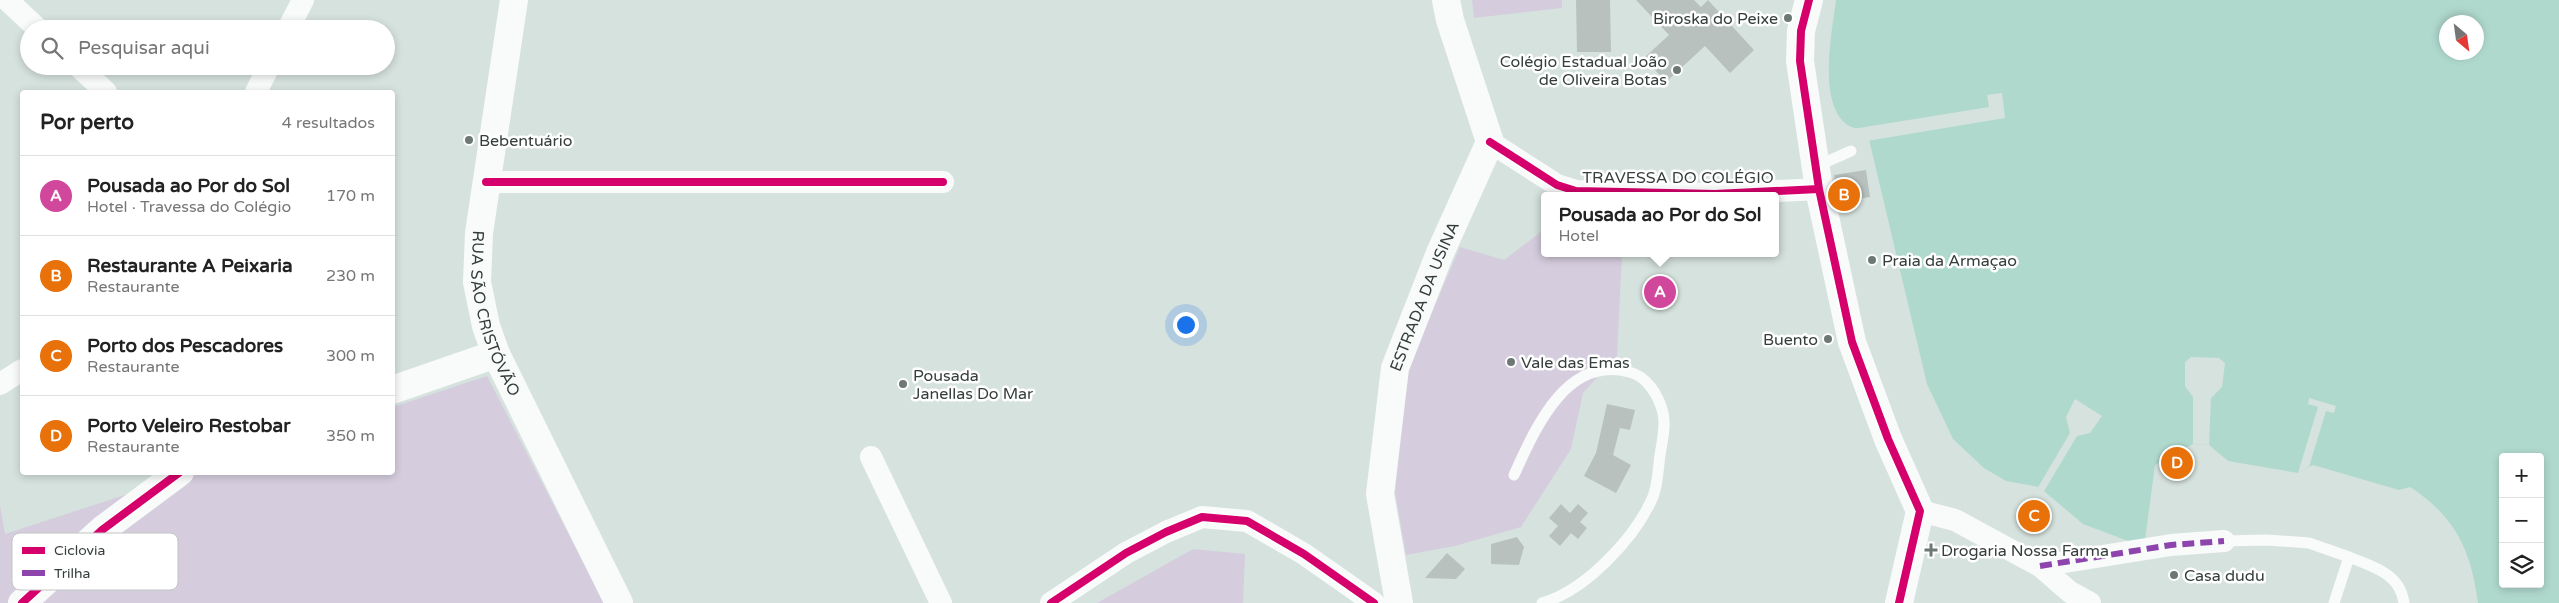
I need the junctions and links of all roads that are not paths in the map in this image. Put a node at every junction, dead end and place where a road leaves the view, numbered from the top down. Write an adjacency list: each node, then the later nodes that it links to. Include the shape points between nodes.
1 (7, 0): 6 (street)
2 (303, 0): 7 (street)
3 (514, 0): 15 (main road, RUA SÃO CRISTÓVÃO)
4 (1446, 0): 12 (main road)
5 (1809, 0): 14 (main road, via 1801,31 1800,60)
6 (28, 20)
7 (293, 20)
8 (88, 75): 10 (street)
9 (264, 75): 11 (street)
10 (104, 90)
11 (257, 90)
12 (1490, 142): 17 (street, TRAVESSA DO COLÉGIO, via 1557,185 1576,191); 37 (main road, ESTRADA DA USINA, via 1440,252 1395,368 1380,494)
13 (1851, 151): 14 (lane)
14 (1817, 178): 18 (street, TRAVESSA DO COLÉGIO); 26 (main road, via 1852,342 1888,439)
15 (486, 182): 16 (street); 19 (main road, RUA SÃO CRISTÓVÃO, via 477,282 486,326)
16 (943, 182)
17 (1622, 192)
18 (1728, 192)
19 (496, 354): 22 (main road); 33 (main road, RUA SÃO CRISTÓVÃO)
20 (20, 371): 21 (street)
21 (0, 384)
22 (395, 389)
23 (871, 457): 34 (street)
24 (176, 475): 27 (main road)
25 (1514, 475): 38 (lane, via 1552,402 1573,382 1600,369 1618,368 1635,373 1648,383 1664,414 1653,497 1638,524 1618,548 1574,589)
26 (1920, 511): 30 (street, via 1955,520); 39 (main road)
27 (99, 533)
28 (2224, 540): 29 (lane, via 2309,543); 30 (street)
29 (2349, 557): 41 (lane); 42 (lane, via 2388,574 2401,588)
30 (2040, 566): 40 (street, via 2070,592)
31 (36, 590): 32 (main road)
32 (22, 603)
33 (619, 603)
34 (941, 603)
35 (1051, 603): 36 (street, via 1126,553 1202,517 1247,521 1304,554)
36 (1374, 603)
37 (1399, 603)
38 (1542, 603)
39 (1899, 603)
40 (2090, 603)
41 (2334, 603)
42 (2404, 603)

